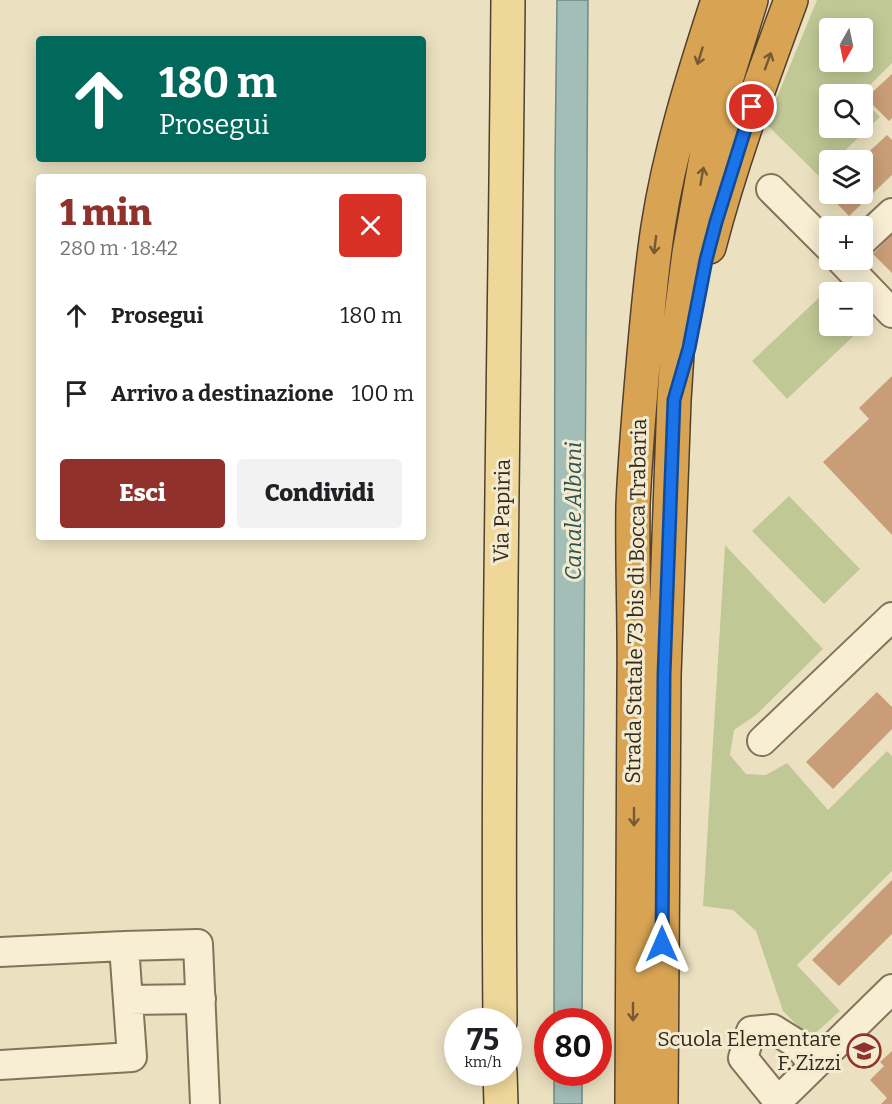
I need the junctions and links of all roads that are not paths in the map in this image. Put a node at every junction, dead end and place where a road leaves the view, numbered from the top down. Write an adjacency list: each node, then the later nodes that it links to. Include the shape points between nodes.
1 (508, 0): 19 (main road, Via Papiria)
2 (718, 0): 25 (highway, Strada Statale 73 bis di Bocca Trabaria, one-way to 25, via 663,196 638,423 633,516)
3 (751, 0): 11 (highway, Strada Statale 73 bis di Bocca Trabaria, one-way to 3, via 683,290 705,162)
4 (790, 0): 11 (highway, one-way to 4, via 720,206)
5 (771, 189): 8 (street)
6 (892, 213): 7 (street)
7 (873, 231)
8 (819, 237)
9 (851, 270): 10 (street)
10 (892, 313)
11 (674, 400): 26 (highway, Strada Statale 73 bis di Bocca Trabaria, via 664,675)
12 (892, 617): 13 (street)
13 (762, 741)
14 (124, 946): 15 (street); 17 (street, via 198,944); 18 (street)
15 (0, 951)
16 (892, 989): 21 (street)
17 (201, 999): 18 (street); 23 (street)
18 (128, 1000): 20 (street, via 132,1057)
19 (500, 1008)
20 (0, 1065)
21 (814, 1065): 21 (street, via 778,1101 743,1058 751,1031 773,1029 797,1044)
22 (500, 1086): 24 (main road)
23 (205, 1104)
24 (501, 1104)
25 (632, 1104)
26 (661, 1104)

